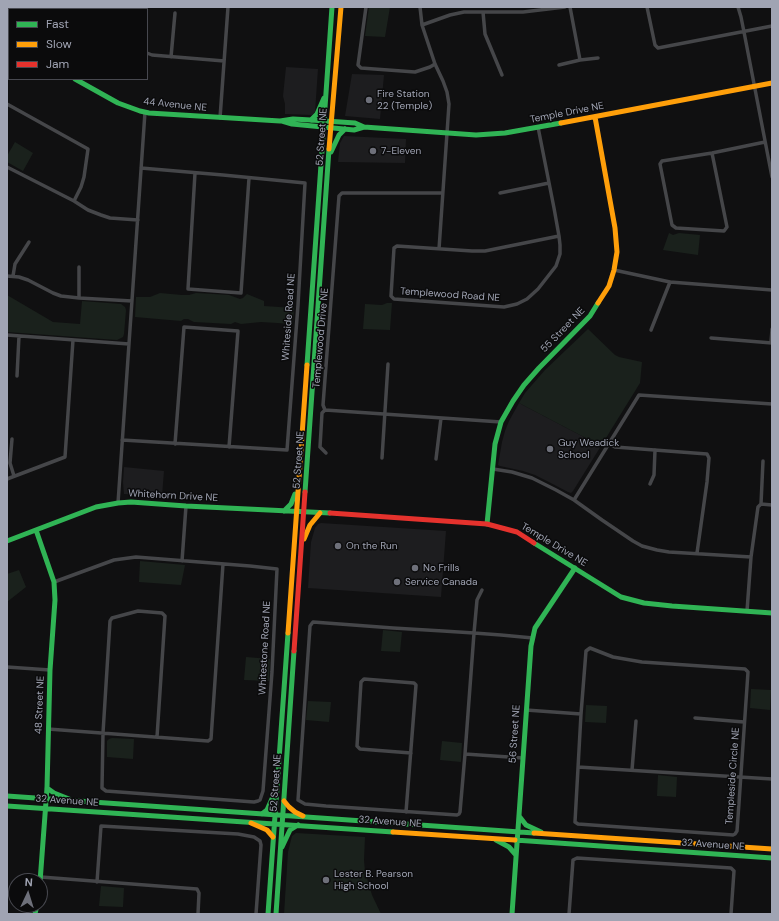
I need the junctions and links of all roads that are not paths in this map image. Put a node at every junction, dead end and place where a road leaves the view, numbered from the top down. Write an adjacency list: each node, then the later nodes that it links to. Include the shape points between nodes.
1 (228, 7): 19 (street)
2 (332, 7): 26 (main road, 52 Street NE)
3 (341, 7): 34 (main road, 52 Street NE)
4 (366, 7): 20 (street, via 358,65 361,68 415,72)
5 (420, 7): 12 (street)
6 (565, 7): 10 (street, via 523,12)
7 (570, 7): 18 (street)
8 (647, 7): 14 (street, via 655,45 658,48)
9 (738, 7): 14 (street)
10 (483, 12): 12 (street, via 464,12); 22 (street, via 485,34)
11 (175, 13): 16 (street)
12 (422, 25): 20 (street)
13 (772, 26): 14 (street)
14 (744, 32): 25 (street)
15 (148, 53): 16 (street)
16 (171, 56): 19 (street)
17 (598, 58): 18 (street)
18 (580, 60): 21 (street)
19 (224, 61): 30 (street)
20 (435, 64): 40 (street, via 448,98)
21 (558, 65)
22 (502, 75)
23 (77, 80): 28 (main road, 44 Avenue NE, via 118,103)
24 (772, 83): 25 (main road, Temple Drive NE)
25 (755, 86): 29 (main road, Temple Drive NE); 41 (street)
26 (326, 93): 31 (main road, via 317,114); 33 (main road, 52 Street NE)
27 (7, 104): 52 (street, via 88,149 82,187)
28 (145, 112): 30 (main road, 44 Avenue NE); 45 (street)
29 (595, 116): 37 (main road, Temple Drive NE); 58 (main road, 55 Street NE, via 615,228 617,252)
30 (220, 118): 32 (main road, 44 Avenue NE)
31 (311, 120): 32 (main road, 44 Avenue NE); 33 (main road, 44 Avenue NE)
32 (280, 121): 36 (main road, 44 Avenue NE)
33 (324, 121): 34 (main road, 44 Avenue NE); 36 (main road, 52 Street NE)
34 (332, 121): 35 (main road, Temple Drive NE); 38 (main road, 52 Street NE)
35 (364, 126): 39 (main road, Temple Drive NE, via 354,130); 40 (main road, Temple Drive NE)
36 (324, 127): 38 (main road, Temple Drive NE); 94 (main road, 52 Street NE)
37 (538, 127): 40 (main road, Temple Drive NE, via 492,135); 49 (street, Templewood Road NE)
38 (331, 128): 39 (main road, Temple Drive NE); 43 (main road, 52 Street NE)
39 (345, 129): 43 (main road)
40 (447, 133): 50 (street)
41 (765, 142): 42 (street); 47 (street)
42 (712, 153): 42 (street, via 662,161 660,164 672,225 676,228 724,231 727,227)
43 (329, 155): 102 (main road, 52 Street NE)
44 (7, 167): 52 (street)
45 (141, 168): 46 (street, Whiteside Road NE); 53 (street)
46 (195, 172): 48 (street, Whiteside Road NE); 48 (street, via 188,289 241,293)
47 (772, 177)
48 (249, 178): 84 (street, Whiteside Road NE, via 305,183 288,441 287,450)
49 (549, 183): 51 (street); 54 (street, Templewood Road NE)
50 (442, 192): 56 (street); 76 (street, Templewood Drive NE, via 342,192 339,196 323,405)
51 (500, 193)
52 (74, 201): 53 (street, via 88,210 110,218)
53 (138, 220): 64 (street)
54 (559, 236): 56 (street, Templewood Road NE, via 485,251); 56 (street, Templewood Road NE, via 560,254 556,266 538,289 517,304 504,307 394,300 391,296 394,248 398,246)
55 (29, 242): 60 (street, via 15,264)
56 (439, 249)
57 (79, 268): 63 (street)
58 (614, 270): 61 (street); 79 (main road, 55 Street NE, via 609,286 590,316 526,382)
59 (7, 276): 60 (street)
60 (13, 276): 63 (street, via 28,280 61,296)
61 (670, 282): 62 (street); 66 (street)
62 (772, 290)
63 (79, 298): 64 (street)
64 (132, 301): 72 (street)
65 (772, 329): 71 (street)
66 (651, 330)
67 (7, 336): 68 (street)
68 (19, 336): 70 (street); 74 (street)
69 (711, 338): 71 (street)
70 (73, 340): 72 (street); 91 (street, via 65,457)
71 (772, 343)
72 (129, 344): 81 (street)
73 (388, 364): 77 (street)
74 (17, 376)
75 (772, 404): 83 (street, via 639,395)
76 (325, 410): 77 (street); 86 (street, via 322,413 320,447)
77 (385, 414): 78 (street); 87 (street)
78 (441, 418): 79 (street); 88 (street)
79 (501, 422): 90 (main road, 55 Street NE, via 495,444)
80 (12, 439): 91 (street, via 10,464)
81 (122, 440): 82 (street, Whiteside Road NE); 96 (street)
82 (175, 444): 84 (street, Whiteside Road NE); 84 (street, via 184,327 238,331)
83 (609, 444): 85 (street, via 615,447); 95 (street)
84 (229, 447)
85 (656, 450): 93 (street, via 654,475); 108 (street, via 707,454 709,458)
86 (326, 453)
87 (382, 458)
88 (436, 459)
89 (762, 461): 97 (street)
90 (493, 469): 95 (street, via 532,478); 104 (main road, 55 Street NE)
91 (14, 476): 92 (street)
92 (7, 479)
93 (650, 484)
94 (297, 490): 100 (main road, via 291,504); 101 (main road, 52 Street NE)
95 (574, 500): 108 (street, via 642,546 657,550)
96 (118, 503): 99 (main road, Whitehorn Drive NE); 105 (main road, Whitehorn Drive NE, via 96,507)
97 (761, 504): 98 (street); 109 (street, via 758,507)
98 (772, 504)
99 (186, 506): 100 (main road, Whitehorn Drive NE); 110 (street)
100 (284, 511): 101 (main road, Whitehorn Drive NE)
101 (296, 512): 102 (main road, Temple Drive NE); 136 (main road, 52 Street NE)
102 (304, 512): 103 (main road, Temple Drive NE); 107 (main road, 52 Street NE)
103 (320, 513): 104 (main road, Temple Drive NE); 107 (main road, via 310,525)
104 (487, 524): 112 (main road, Temple Drive NE, via 517,532)
105 (36, 530): 106 (main road, Whitehorn Drive NE); 113 (main road, 48 Street NE)
106 (7, 541)
107 (302, 543): 141 (main road, 52 Street NE)
108 (697, 553): 109 (street)
109 (751, 557): 115 (street)
110 (182, 561): 111 (street, Whitestone Road NE); 113 (street, Whitestone Road NE, via 125,558)
111 (223, 564): 127 (street, Whitestone Road NE, via 278,569 263,792 260,800 254,802 106,791 102,788); 128 (street, via 210,739)
112 (576, 568): 115 (main road, Temple Drive NE, via 621,596 644,603); 118 (main road, 56 Street NE, via 535,628)
113 (54, 582): 120 (main road, 48 Street NE)
114 (482, 590): 117 (street, via 477,600)
115 (748, 611): 116 (main road, Temple Drive NE)
116 (772, 613)
117 (474, 633): 118 (street); 130 (street); 144 (street, via 313,622 310,626 298,800 305,804)
118 (533, 638): 121 (main road, 56 Street NE)
119 (7, 667): 120 (street)
120 (50, 670): 126 (main road, 48 Street NE)
121 (526, 710): 122 (street); 131 (main road, 56 Street NE)
122 (581, 714): 125 (street, Templeside Circle NE, via 586,651 590,648 612,657 642,662 745,669 748,672); 132 (street, Templeside Circle NE)
123 (696, 718): 125 (street)
124 (636, 721): 133 (street)
125 (744, 722): 134 (street, Templeside Circle NE)
126 (48, 729): 127 (street); 137 (main road, 48 Street NE)
127 (103, 733): 128 (street); 128 (street, via 110,621 112,618 138,611 162,613 165,616)
128 (156, 737)
129 (411, 753): 129 (street, via 360,749 357,746 364,679 416,685); 144 (street)
130 (465, 754): 131 (street); 144 (street, via 459,814)
131 (523, 758): 148 (main road, 56 Street NE)
132 (578, 767): 133 (street); 134 (street, Templeside Circle NE, via 575,822 578,824 733,835 737,832)
133 (632, 770): 134 (street)
134 (741, 777): 135 (street)
135 (772, 779)
136 (277, 785): 145 (main road, via 267,810); 146 (main road, 52 Street NE)
137 (47, 788): 139 (main road, 48 Street NE); 140 (main road)
138 (7, 796): 139 (main road, 32 Avenue NE)
139 (46, 799): 140 (main road, 32 Avenue NE); 143 (main road, 48 Street NE)
140 (76, 801): 145 (main road, 32 Avenue NE)
141 (284, 801): 147 (main road, 52 Street NE); 149 (main road, via 294,812)
142 (7, 806): 143 (main road, 32 Avenue NE)
143 (46, 808): 150 (main road, 32 Avenue NE); 163 (main road, 48 Street NE)
144 (406, 812)
145 (262, 814): 146 (main road, 32 Avenue NE)
146 (275, 815): 147 (main road, 32 Avenue NE); 151 (main road, 52 Street NE)
147 (283, 816): 149 (main road, 32 Avenue NE); 152 (main road, 52 Street NE)
148 (519, 816): 154 (main road, 56 Street NE); 155 (main road, via 526,825)
149 (308, 818): 154 (main road, 32 Avenue NE)
150 (249, 821): 151 (main road, 32 Avenue NE); 156 (main road, via 267,830)
151 (274, 823): 152 (main road, 32 Avenue NE); 156 (main road, 52 Street NE)
152 (282, 824): 153 (main road, 32 Avenue NE); 159 (main road, 52 Street NE)
153 (298, 825): 157 (main road, 32 Avenue NE); 159 (main road, via 288,833)
154 (518, 832): 155 (main road, 32 Avenue NE); 158 (main road, 56 Street NE)
155 (543, 834): 160 (main road, 32 Avenue NE)
156 (273, 837): 168 (main road, 52 Street NE)
157 (492, 839): 158 (main road, 32 Avenue NE); 161 (main road, via 509,847)
158 (517, 840): 161 (main road, 56 Street NE); 162 (main road, 32 Avenue NE)
159 (280, 849): 169 (main road, 52 Street NE)
160 (772, 849)
161 (516, 854): 170 (main road, 56 Street NE)
162 (771, 859)
163 (41, 873)
164 (48, 880): 165 (street)
165 (97, 882): 166 (street, via 197,889); 167 (street, via 101,826 254,837 261,845)
166 (198, 914)
167 (256, 914)
168 (268, 914)
169 (276, 914)
170 (512, 914)
171 (569, 914): 172 (street, via 573,860 577,858 731,868 734,871)
172 (731, 914)

